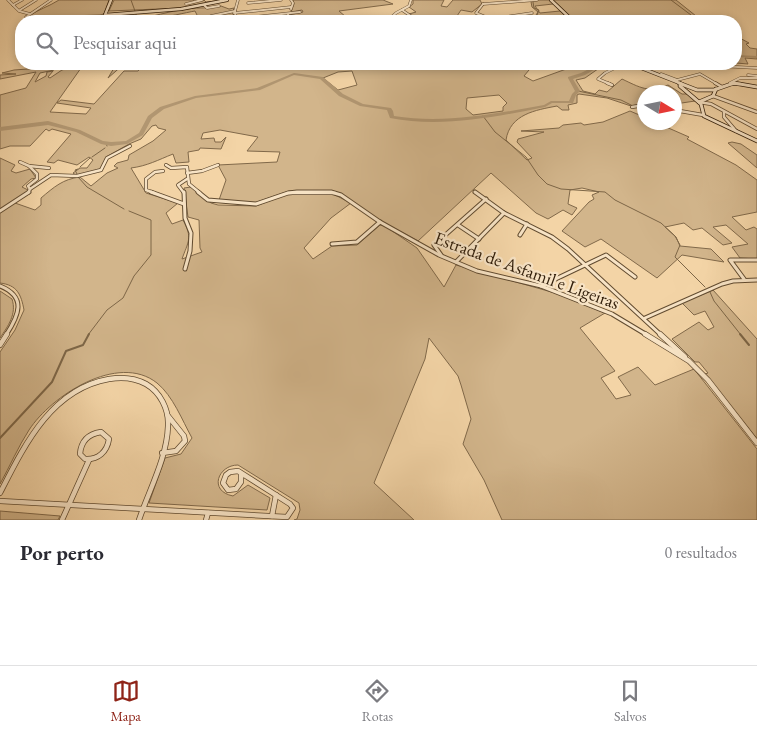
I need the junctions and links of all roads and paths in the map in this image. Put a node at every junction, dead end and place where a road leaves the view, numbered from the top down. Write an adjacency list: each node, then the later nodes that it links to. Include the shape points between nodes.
1 (8, 0): 20 (street)
2 (22, 0): 20 (street)
3 (36, 0): 24 (street)
4 (51, 0): 30 (street)
5 (111, 0): 28 (street)
6 (202, 0): 15 (street)
7 (227, 0): 21 (street)
8 (238, 0): 26 (street)
9 (281, 0): 17 (street)
10 (291, 0): 23 (street)
11 (411, 0): 25 (street, via 411,5)
12 (481, 0): 19 (street)
13 (535, 0): 16 (street)
14 (551, 0): 39 (street)
15 (196, 1): 18 (street)
16 (530, 1): 19 (street)
17 (248, 3)
18 (186, 4)
19 (483, 4): 37 (street, via 476,13)
20 (13, 5): 24 (street)
21 (204, 6): 22 (street); 28 (street)
22 (219, 6)
23 (291, 7): 26 (street); 31 (street)
24 (19, 10): 30 (street)
25 (402, 10): 35 (street); 36 (street)
26 (234, 12): 32 (street); 33 (street)
27 (300, 12): 31 (street)
28 (106, 13)
29 (532, 13): 38 (street)
30 (30, 14)
31 (288, 14): 34 (street)
32 (217, 15)
33 (235, 15)
34 (279, 15)
35 (395, 15)
36 (409, 15)
37 (481, 15)
38 (518, 15)
39 (567, 15)
40 (742, 67): 41 (street)
41 (757, 68)
42 (610, 70): 49 (street, via 598,79)
43 (648, 70): 46 (street)
44 (748, 75): 45 (street)
45 (757, 78): 47 (street, via 740,80); 48 (street, via 740,78)
46 (677, 81): 50 (street); 53 (street, via 700,74)
47 (739, 83): 48 (street); 54 (street)
48 (730, 84): 53 (street)
49 (612, 85)
50 (681, 85)
51 (682, 85): 55 (street, via 700,90)
52 (682, 86): 58 (street)
53 (722, 87): 55 (street)
54 (757, 88)
55 (716, 89): 56 (street)
56 (713, 96): 57 (street); 64 (street)
57 (706, 99): 58 (street); 59 (street)
58 (699, 102): 59 (street); 65 (street)
59 (714, 106): 63 (street)
60 (637, 107): 61 (street)
61 (632, 108)
62 (682, 111): 65 (street)
63 (724, 112): 66 (street); 67 (street, via 724,117)
64 (757, 112)
65 (703, 115): 67 (street)
66 (757, 129)
67 (736, 131): 68 (street)
68 (757, 141)
69 (130, 146): 78 (street, via 107,158 101,170 77,176 52,174)
70 (20, 162): 73 (street)
71 (166, 165): 76 (street, via 171,168 187,167)
72 (218, 165): 76 (street)
73 (29, 166): 74 (street); 78 (street, via 38,176 29,184)
74 (49, 168)
75 (163, 171): 81 (street, via 154,171 145,181 146,190)
76 (187, 173): 77 (street)
77 (187, 178): 81 (street, via 178,185 184,191); 84 (street, Estrada de Asfamil e Ligeiras, via 189,184 208,200 232,204 256,204 288,193 331,192 342,195)
78 (30, 189): 82 (street)
79 (475, 192): 80 (street)
80 (486, 199): 83 (street); 86 (street)
81 (184, 204): 94 (street, via 191,232)
82 (0, 211)
83 (504, 213): 85 (street); 88 (street)
84 (380, 222): 89 (street, via 357,242); 90 (street, Estrada de Asfamil e Ligeiras)
85 (527, 224): 87 (street); 93 (street, via 552,237)
86 (458, 225): 88 (street); 90 (street, via 434,245)
87 (520, 235)
88 (479, 239): 92 (street)
89 (332, 244)
90 (442, 257): 92 (street, Estrada de Asfamil e Ligeiras)
91 (757, 260): 96 (street, via 730,260)
92 (456, 262): 99 (street, Estrada de Asfamil e Ligeiras, via 477,271)
93 (586, 264): 95 (street, via 606,255); 99 (street); 100 (street)
94 (185, 269)
95 (635, 277)
96 (744, 279): 97 (street); 100 (street, via 722,284)
97 (757, 280)
98 (0, 286): 101 (street, via 14,293 18,301 14,324)
99 (540, 286): 102 (street, Estrada de Asfamil e Ligeiras, via 612,314)
100 (645, 318): 102 (street)
101 (0, 345)
102 (688, 361): 104 (street, Estrada de Asfamil e Ligeiras, via 708,380)
103 (167, 415): 105 (street); 105 (street, via 184,436 184,441 179,450); 108 (street, via 160,396 147,384 132,379 110,379 87,386 61,402 43,419)
104 (757, 443)
105 (162, 454): 112 (street)
106 (89, 460): 106 (street, via 106,448 108,439 104,433 96,432 84,441 80,454); 111 (street)
107 (241, 474): 107 (street, via 235,470 227,474 223,483 225,488 236,489 241,482); 109 (street)
108 (0, 493)
109 (276, 495): 114 (street); 114 (street, via 290,504 292,512 287,517)
110 (0, 502): 111 (street)
111 (69, 506): 112 (street); 115 (street)
112 (142, 509): 113 (street); 116 (street)
113 (208, 513): 114 (street); 117 (street)
114 (272, 516)
115 (62, 520)
116 (139, 520)
117 (206, 520)

